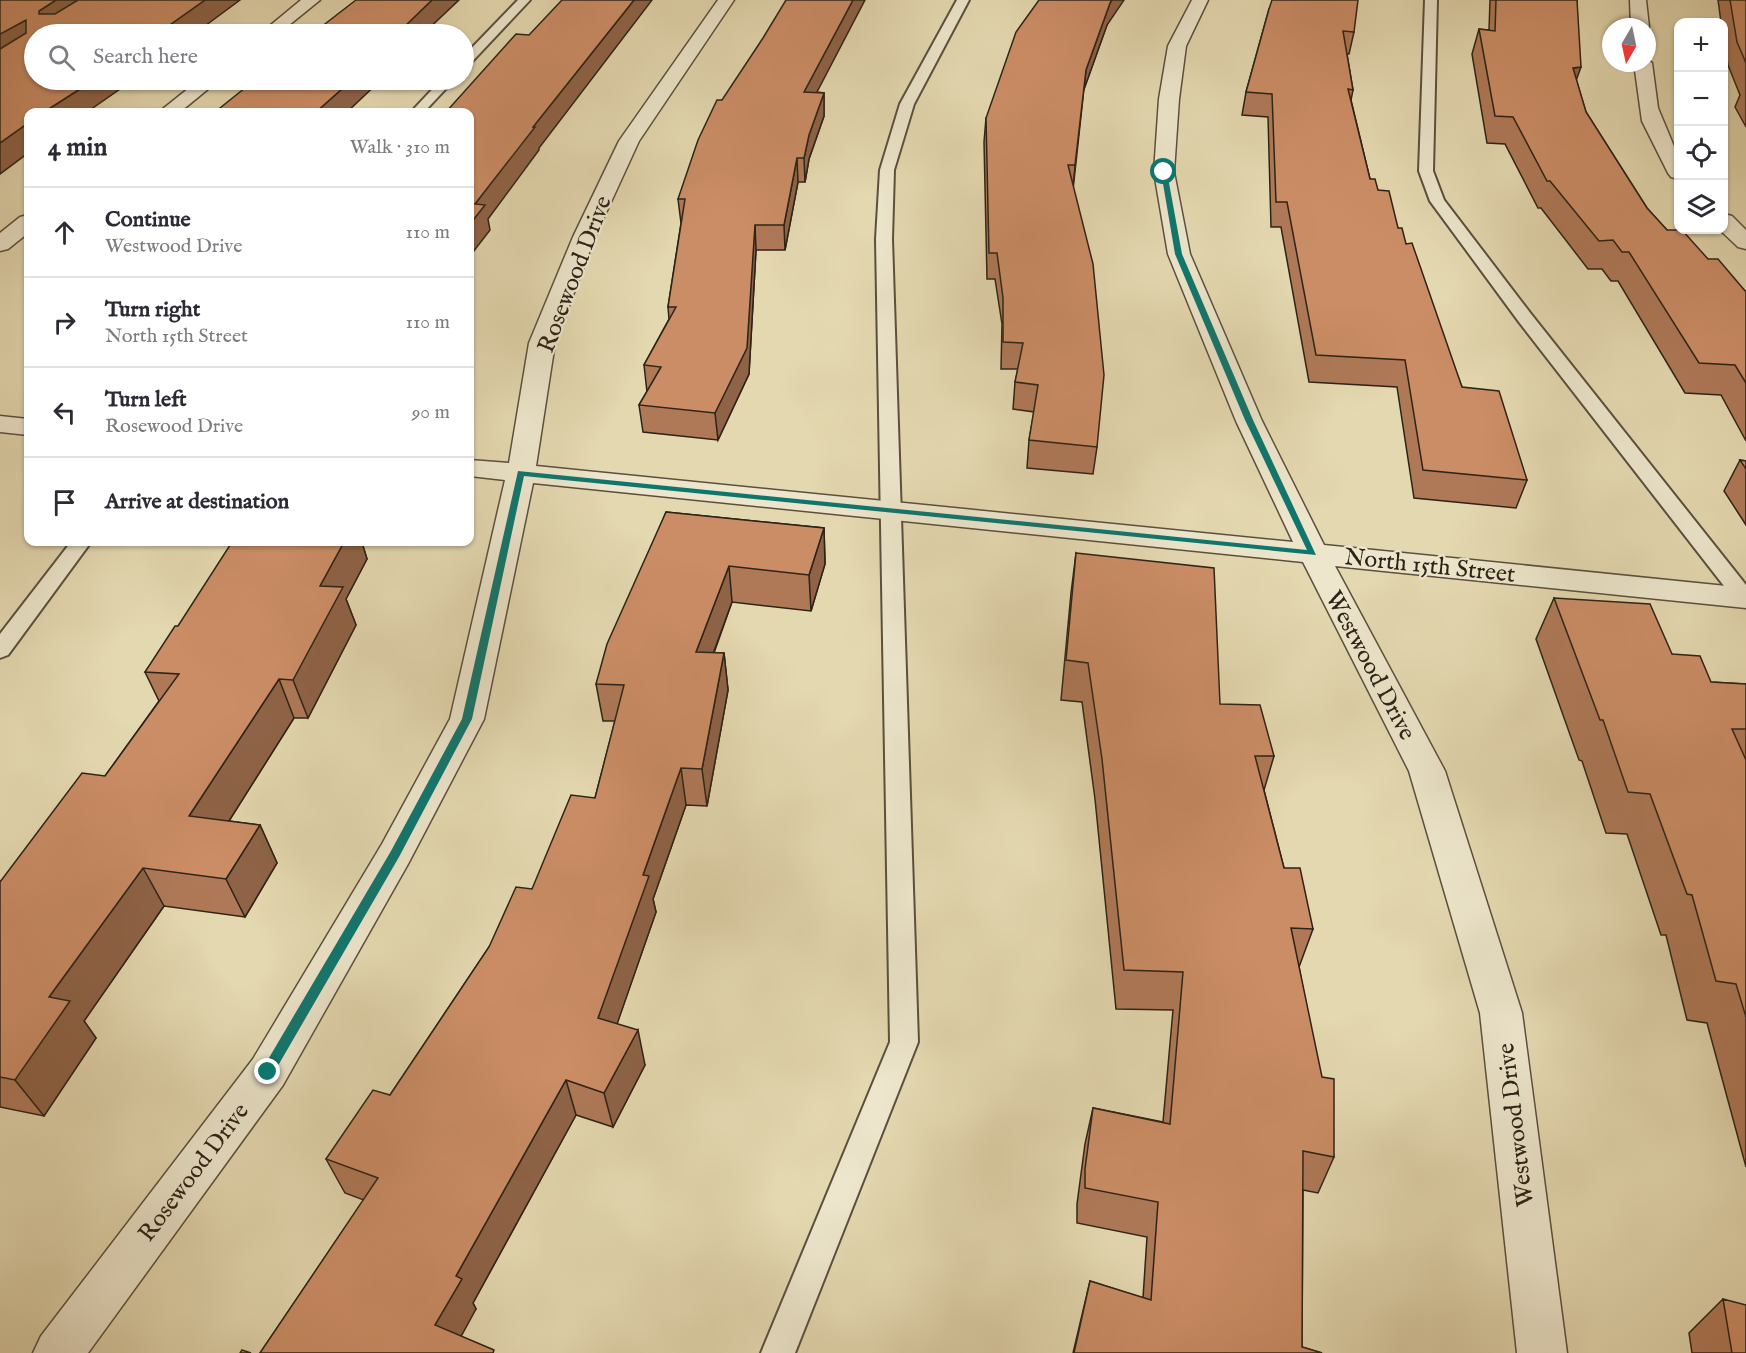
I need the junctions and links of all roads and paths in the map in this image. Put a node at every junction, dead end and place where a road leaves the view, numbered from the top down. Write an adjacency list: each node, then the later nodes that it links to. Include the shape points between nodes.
1 (312, 0): 9 (street)
2 (524, 0): 10 (lane)
3 (726, 0): 24 (street, Rosewood Drive, via 629,141 584,237 542,343)
4 (963, 0): 25 (lane, via 907,104 887,170 884,238)
5 (1200, 0): 27 (street, Westwood Drive, via 1177,46 1169,99 1164,172 1179,254 1249,420)
6 (1431, 0): 28 (lane, via 1426,171 1437,201 1524,318)
7 (1638, 0): 8 (street)
8 (1639, 18)
9 (281, 24)
10 (474, 52)
11 (1644, 72): 16 (street, via 1645,97 1661,145)
12 (197, 90): 14 (street)
13 (438, 90): 15 (lane)
14 (173, 108)
15 (421, 108)
16 (1674, 166)
17 (24, 225): 20 (street)
18 (1728, 225): 19 (street)
19 (1746, 242)
20 (0, 244)
21 (0, 424): 22 (street)
22 (24, 427)
23 (474, 468): 24 (street, North 15th Street)
24 (521, 473): 25 (street, North 15th Street); 30 (street, Rosewood Drive, via 467,719 395,854 268,1072)
25 (890, 510): 27 (street, North 15th Street); 31 (lane, via 904,1042)
26 (78, 546): 29 (lane)
27 (1313, 553): 28 (street, North 15th Street); 32 (street, Westwood Drive, via 1426,771 1501,1013)
28 (1746, 598)
29 (0, 650)
30 (58, 1353)
31 (778, 1353)
32 (1542, 1353)

